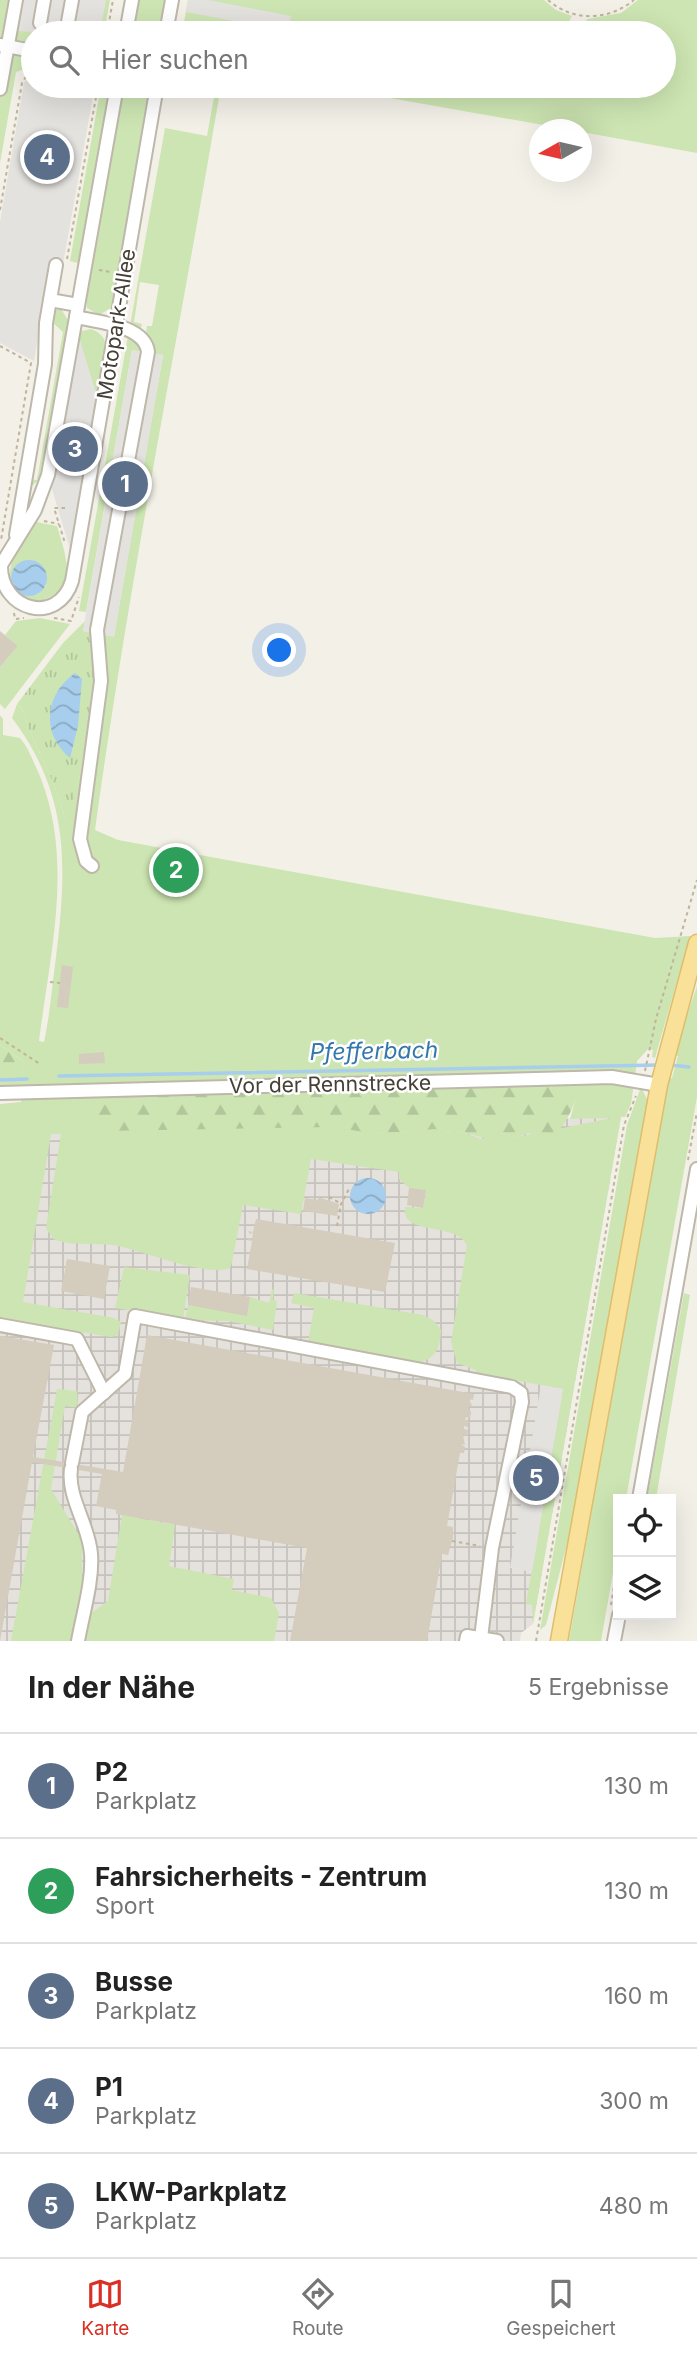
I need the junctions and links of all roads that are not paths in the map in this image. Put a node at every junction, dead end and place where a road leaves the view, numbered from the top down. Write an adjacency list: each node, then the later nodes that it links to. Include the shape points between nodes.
1 (16, 0): 10 (street)
2 (44, 0): 6 (street)
3 (72, 0): 7 (street)
4 (132, 0): 8 (street)
5 (172, 0): 9 (street)
6 (40, 21)
7 (68, 21)
8 (128, 21)
9 (168, 21)
10 (4, 46): 11 (street)
11 (0, 89)
12 (115, 98): 16 (street, Motopark-Allee)
13 (155, 98): 17 (street, Motopark-Allee)
14 (56, 265): 15 (street)
15 (50, 300): 16 (street); 18 (street)
16 (77, 311): 17 (street); 18 (street, Motopark-Allee, via 48,475 35,509)
17 (115, 327): 18 (street, Motopark-Allee, via 70,587 58,602 41,609 23,607 8,595 1,580 4,558); 19 (street, via 143,339 148,352 97,630 101,681 80,839)
18 (15, 538)
19 (92, 866)
20 (697, 943): 21 (main road)
21 (651, 1077): 22 (street, Vor der Rennstrecke); 32 (main road)
22 (0, 1093)
23 (697, 1169): 26 (street)
24 (0, 1325): 25 (street, via 77,1339)
25 (104, 1392): 28 (street, via 125,1374 135,1316 513,1387 521,1393 522,1402 492,1548); 29 (street, via 82,1412 69,1481 89,1536 91,1556)
26 (640, 1494)
27 (614, 1620): 33 (street)
28 (481, 1638): 30 (street, via 467,1636); 31 (street)
29 (78, 1641)
30 (466, 1641)
31 (497, 1641)
32 (559, 1641)
33 (614, 1641)

